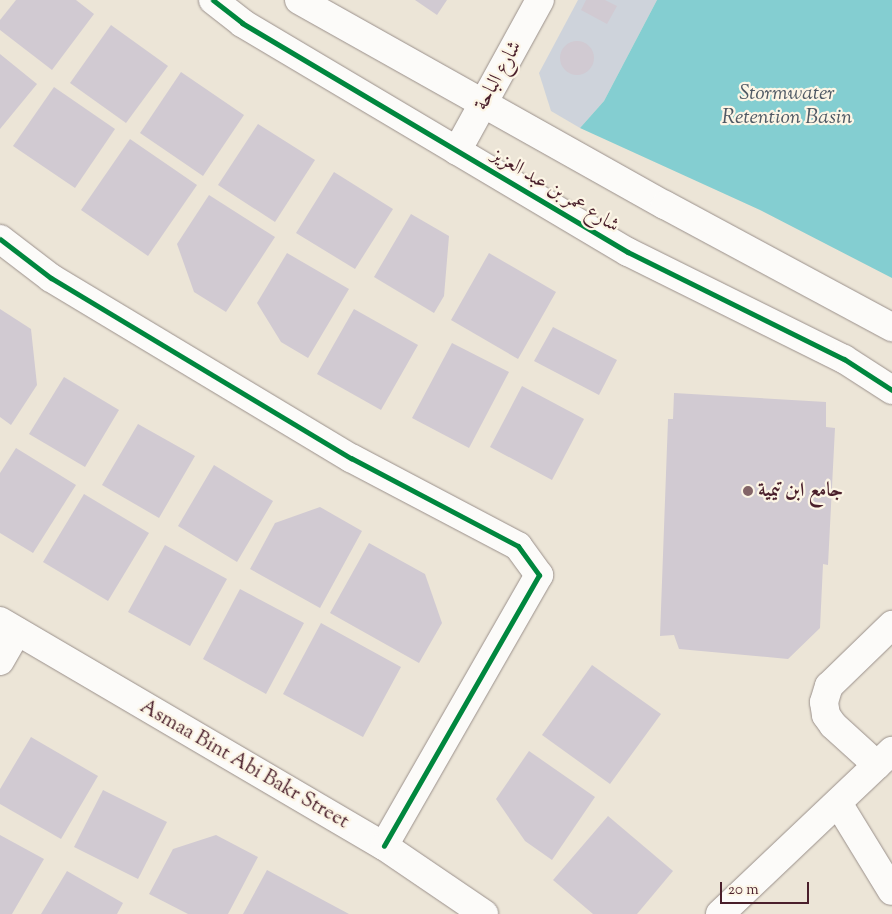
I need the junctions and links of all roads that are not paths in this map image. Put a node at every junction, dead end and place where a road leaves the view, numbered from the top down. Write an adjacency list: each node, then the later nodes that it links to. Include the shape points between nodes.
1 (213, 0): 5 (street, شارع عمر بن عبد العزيز, via 242,23)
2 (300, 0): 4 (street)
3 (540, 0): 4 (street, شارع الباحة)
4 (483, 104): 5 (street, شارع الباحة); 7 (street)
5 (457, 151): 8 (street, شارع عمر بن عبد العزيز, via 628,252 844,359)
6 (0, 238): 14 (street, via 51,278 351,458 518,546 539,575)
7 (892, 327)
8 (892, 390)
9 (892, 625): 12 (street, via 829,686 824,702 826,715 833,725)
10 (8, 627): 11 (street); 14 (street, Asmaa Bint Abi Bakr Street)
11 (0, 660)
12 (885, 758): 13 (street)
13 (838, 803): 15 (street); 17 (street)
14 (384, 846): 16 (street, Asmaa Bint Abi Bakr Street)
15 (892, 891)
16 (484, 914)
17 (720, 914)

